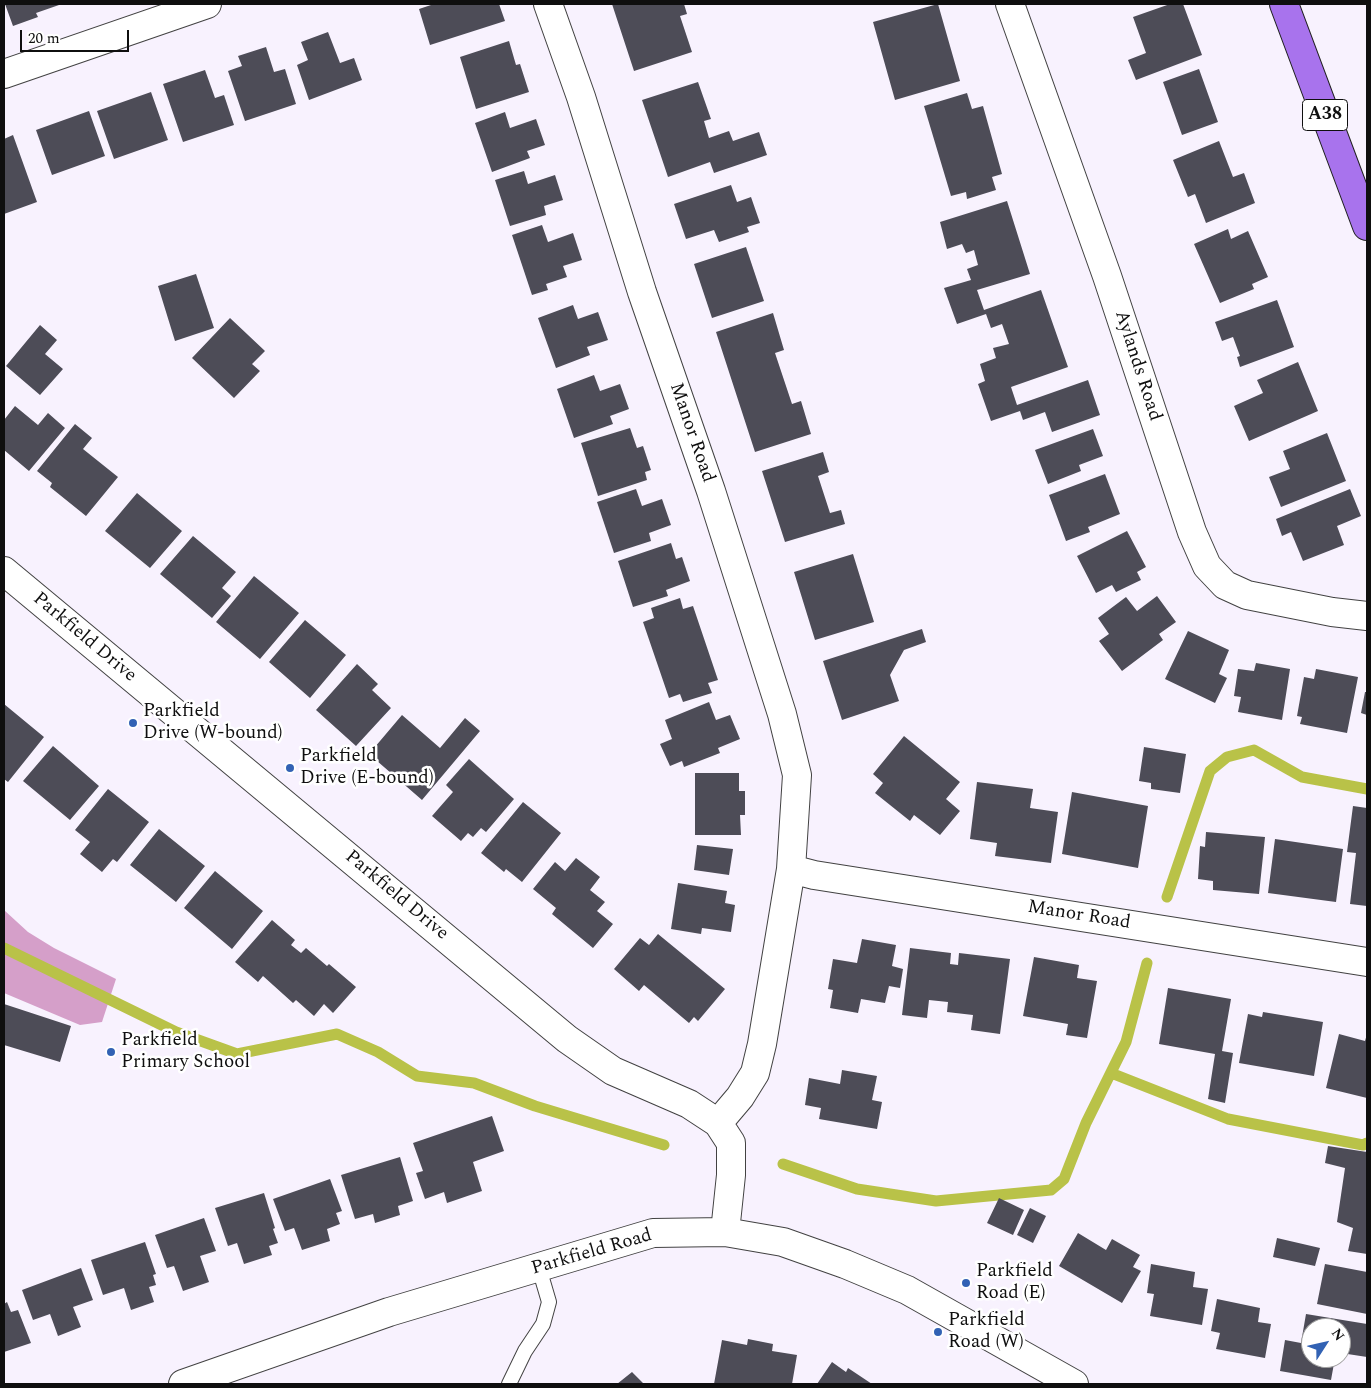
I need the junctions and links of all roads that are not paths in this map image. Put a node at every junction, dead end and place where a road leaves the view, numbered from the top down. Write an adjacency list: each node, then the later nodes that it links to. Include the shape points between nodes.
1 (207, 4): 5 (street)
2 (548, 4): 9 (street, Manor Road, via 782,714 797,775)
3 (1010, 4): 8 (street, Aylands Road, via 1107,276 1192,532 1208,566 1226,585 1247,595)
4 (1284, 4): 6 (main road, A38)
5 (4, 74)
6 (1367, 226)
7 (4, 571): 11 (street, Parkfield Drive, via 567,1039 613,1071 689,1104)
8 (1367, 616)
9 (791, 869): 10 (street, Manor Road); 11 (street, Manor Road, via 755,1073)
10 (1367, 962)
11 (718, 1124): 12 (street, Parkfield Drive, via 731,1143)
12 (725, 1232): 13 (street, Parkfield Road, via 653,1233); 16 (street, Parkfield Road, via 783,1242 907,1290)
13 (539, 1268): 14 (street, Parkfield Road, via 389,1312); 15 (lane, via 549,1302 543,1324)
14 (192, 1383)
15 (510, 1384)
16 (1074, 1384)

